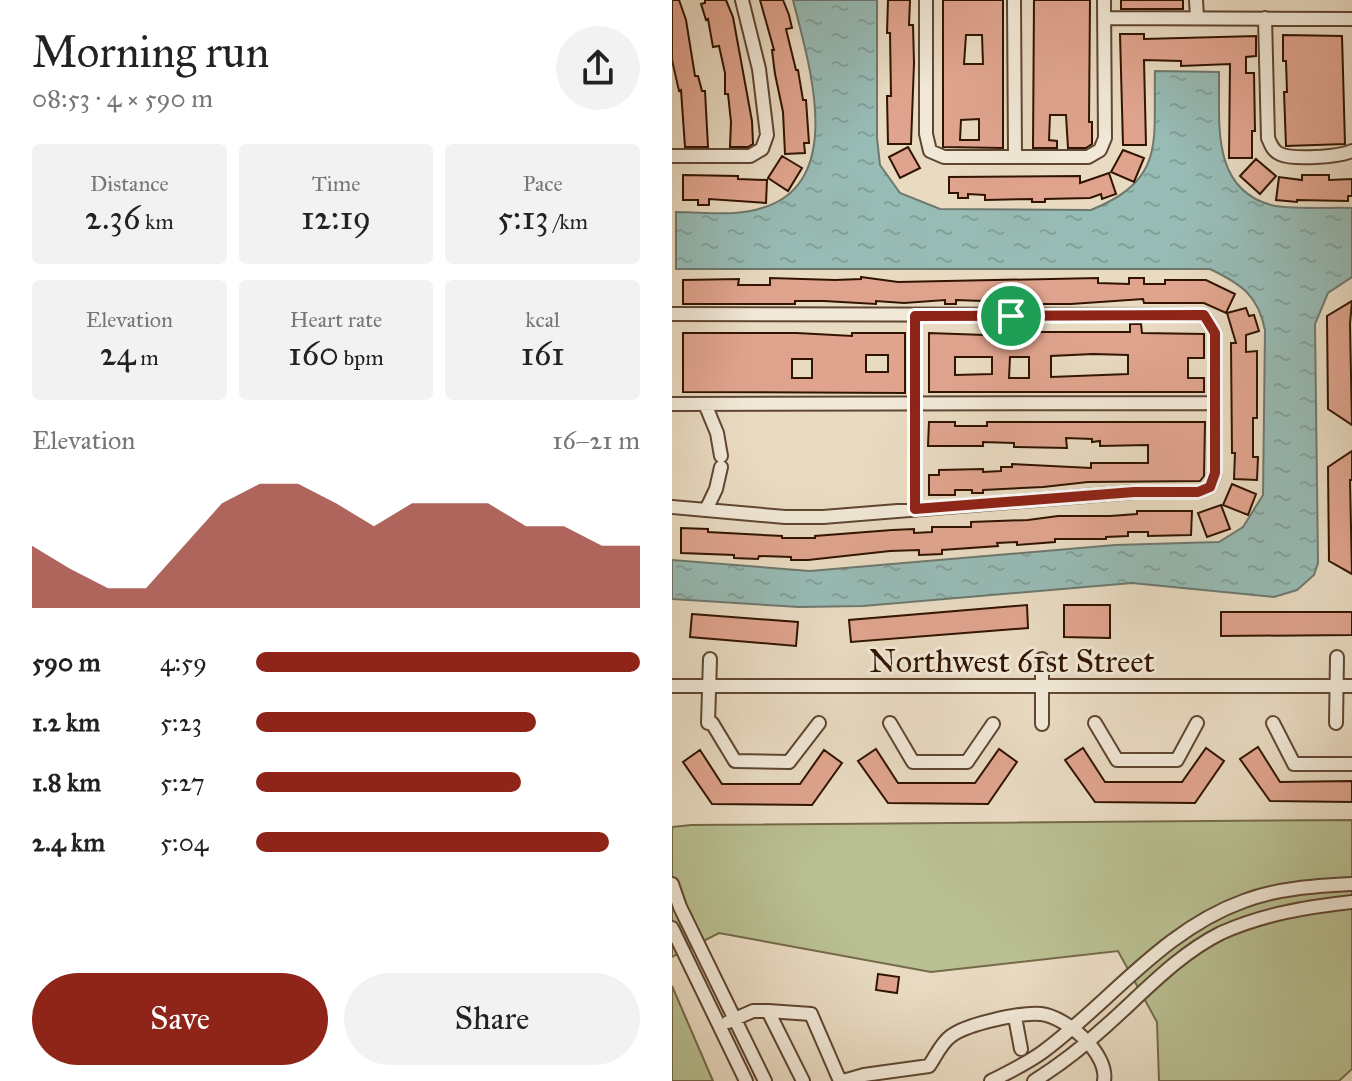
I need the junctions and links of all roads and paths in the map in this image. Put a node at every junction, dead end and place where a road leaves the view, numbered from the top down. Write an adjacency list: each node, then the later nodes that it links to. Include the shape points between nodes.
1 (742, 0): 12 (street, via 759,69 767,135 762,149 750,156)
2 (926, 0): 11 (street, via 930,151 944,157)
3 (1014, 0): 11 (street)
4 (1104, 0): 7 (street)
5 (1196, 0): 6 (street)
6 (1197, 17): 7 (street); 8 (street)
7 (1104, 18): 11 (street, via 1105,138 1100,150 1088,157)
8 (1265, 18): 9 (street); 10 (street, via 1268,138 1275,151 1284,156 1341,156)
9 (1352, 19)
10 (1352, 151)
11 (1015, 155)
12 (672, 156)
13 (672, 314): 14 (street)
14 (915, 316): 15 (street, via 1204,315 1215,333); 18 (street)
15 (1213, 403): 18 (street); 20 (street, via 1215,473 1210,487 1198,492)
16 (672, 404): 17 (street)
17 (705, 404): 18 (street); 21 (street, via 721,462)
18 (915, 404): 20 (street)
19 (672, 507): 21 (street)
20 (915, 509): 21 (street, via 823,517)
21 (706, 510)
22 (1337, 657): 26 (street)
23 (710, 659): 28 (street)
24 (1042, 659): 29 (street)
25 (672, 686): 28 (street, Northwest 61st Street)
26 (1337, 686): 27 (street, Northwest 61st Street); 29 (street, Northwest 61st Street); 35 (street)
27 (1352, 686)
28 (709, 687): 29 (street, Northwest 61st Street); 30 (street, via 710,723 735,761 789,762)
29 (1042, 687): 37 (street)
30 (819, 723)
31 (890, 723): 36 (street, via 913,762 967,762)
32 (1095, 723): 33 (street, via 1117,760 1177,760)
33 (1197, 723)
34 (1273, 723): 38 (street, via 1294,764)
35 (1336, 723)
36 (993, 724)
37 (1042, 724)
38 (1352, 764)
39 (672, 884): 45 (street)
40 (1352, 884): 47 (street, via 1278,892 1209,917 1172,940)
41 (1352, 902): 48 (street, via 1284,911 1219,935 1153,981)
42 (672, 928): 46 (street)
43 (768, 1011): 45 (street); 53 (street); 54 (street, via 811,1014)
44 (1015, 1017): 47 (street, via 1042,1014); 49 (street); 50 (street, via 982,1022 949,1037)
45 (734, 1018): 46 (street); 52 (street)
46 (720, 1026): 51 (street)
47 (1073, 1027): 48 (street); 56 (street, via 1043,1052)
48 (1087, 1042): 57 (street); 58 (street, via 1106,1071)
49 (1021, 1049)
50 (926, 1067): 54 (street); 55 (street)
51 (746, 1081)
52 (765, 1081)
53 (803, 1081)
54 (842, 1081)
55 (930, 1081)
56 (991, 1081)
57 (1034, 1081)
58 (1104, 1081)

